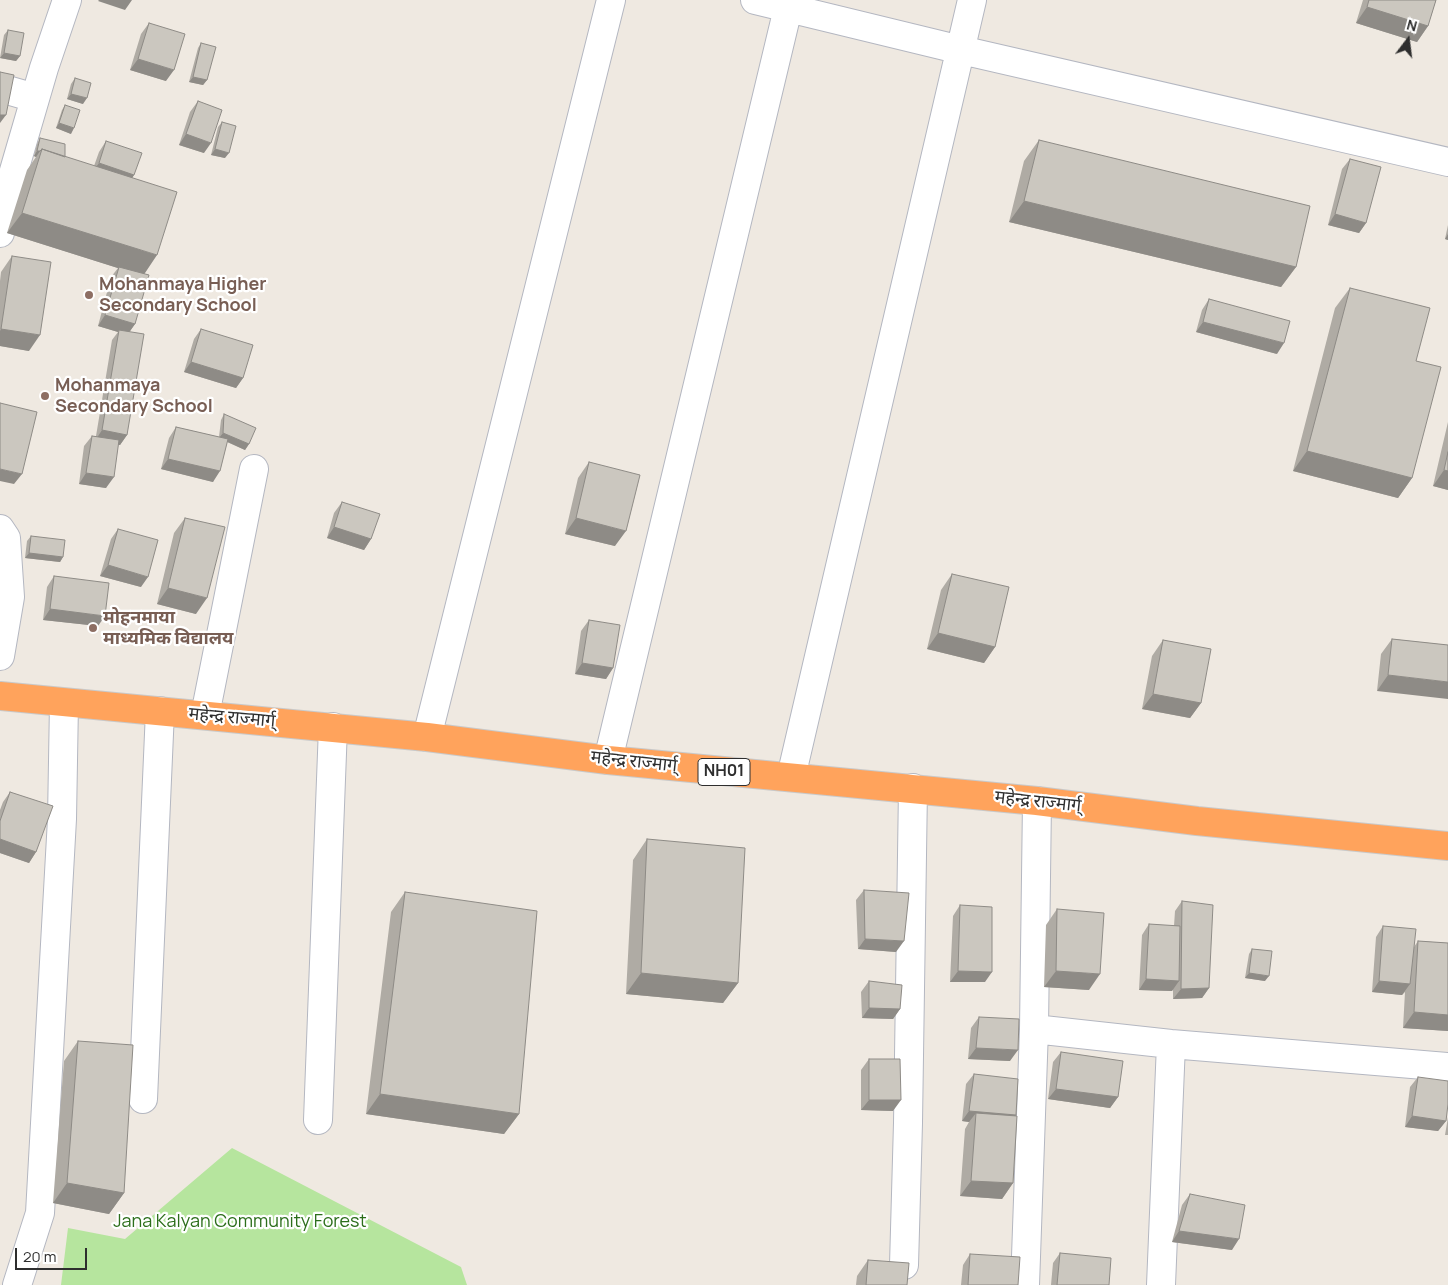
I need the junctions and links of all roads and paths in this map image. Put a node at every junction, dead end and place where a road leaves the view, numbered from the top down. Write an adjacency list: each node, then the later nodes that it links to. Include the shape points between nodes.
1 (68, 0): 8 (street)
2 (611, 0): 19 (street)
3 (755, 0): 5 (street)
4 (972, 0): 6 (street)
5 (789, 4): 6 (street); 20 (street)
6 (961, 50): 9 (street); 21 (street)
7 (0, 88): 8 (street)
8 (35, 98): 10 (street, via 6,198)
9 (1448, 162)
10 (0, 233)
11 (254, 469): 17 (street)
12 (0, 529): 13 (street, via 6,538 10,597)
13 (0, 656)
14 (0, 696): 15 (highway, महेन्द्र राज्मार्ग् / NH01)
15 (64, 703): 16 (highway, महेन्द्र राज्मार्ग् / NH01); 31 (street, via 62,819 40,1213)
16 (160, 711): 17 (highway, महेन्द्र राज्मार्ग् / NH01); 28 (street)
17 (206, 715): 18 (highway, महेन्द्र राज्मार्ग् / NH01)
18 (333, 727): 19 (highway, महेन्द्र राज्मार्ग् / NH01); 29 (street)
19 (427, 737): 20 (highway, महेन्द्र राज्मार्ग् / NH01)
20 (608, 760): 21 (highway, महेन्द्र राज्मार्ग् / NH01)
21 (791, 777): 22 (highway, महेन्द्र राज्मार्ग् / NH01)
22 (912, 788): 23 (highway, महेन्द्र राज्मार्ग् / NH01); 30 (street)
23 (1037, 801): 24 (highway, महेन्द्र राज्मार्ग् / NH01); 25 (street)
24 (1448, 846)
25 (1034, 1029): 26 (street); 32 (street)
26 (1171, 1044): 27 (street); 33 (street)
27 (1448, 1067)
28 (143, 1099)
29 (318, 1120)
30 (904, 1265)
31 (17, 1285)
32 (1024, 1285)
33 (1161, 1285)

